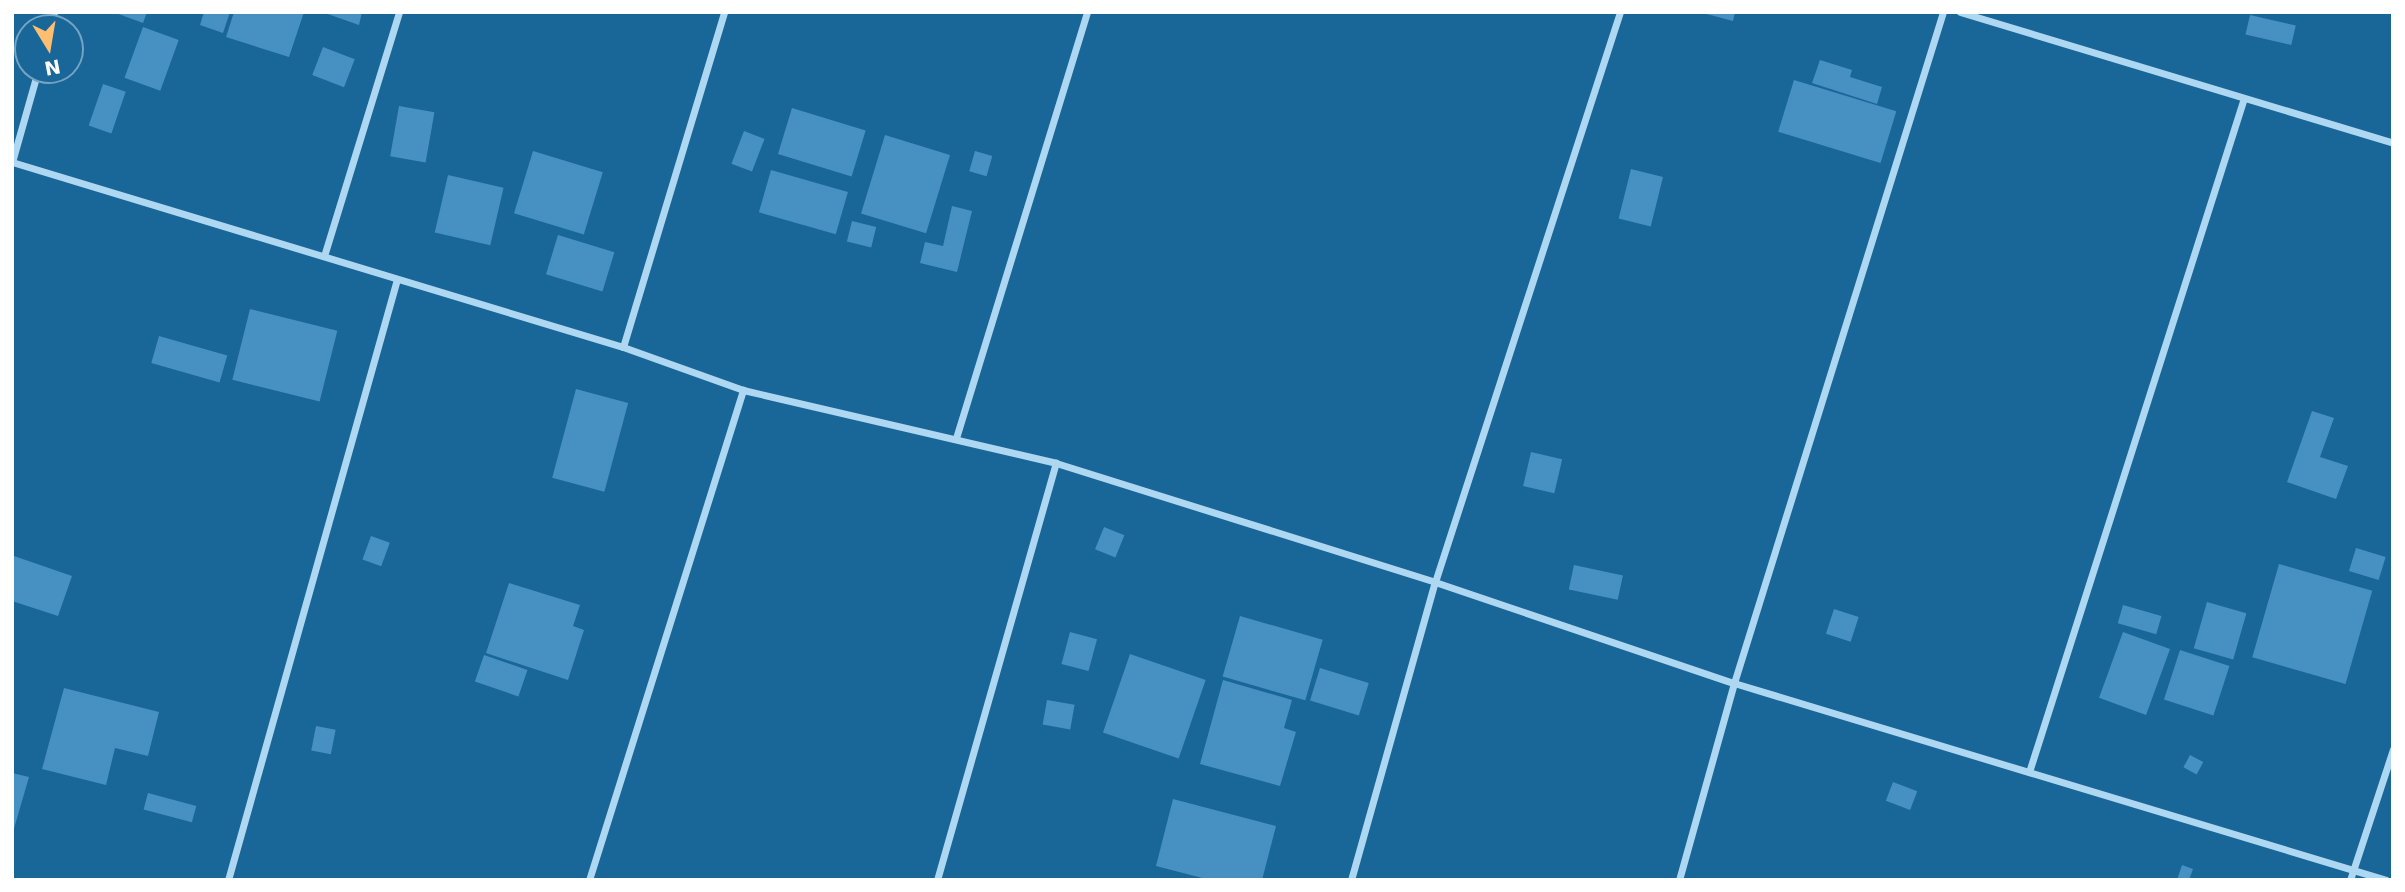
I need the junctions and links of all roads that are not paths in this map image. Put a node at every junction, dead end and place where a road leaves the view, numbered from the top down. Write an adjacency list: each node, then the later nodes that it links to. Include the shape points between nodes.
1 (399, 12): 11 (street)
2 (724, 12): 13 (street)
3 (1087, 12): 15 (street)
4 (1620, 12): 17 (street)
5 (1943, 12): 18 (street)
6 (1961, 12): 8 (street)
7 (34, 84): 10 (street)
8 (2244, 98): 9 (street); 20 (street)
9 (2393, 144)
10 (12, 162): 11 (street)
11 (324, 256): 12 (street)
12 (397, 279): 13 (street); 22 (street)
13 (623, 347): 14 (street)
14 (743, 390): 15 (street); 23 (street)
15 (956, 438): 16 (street)
16 (1056, 463): 17 (street); 24 (street)
17 (1435, 582): 18 (street); 25 (street)
18 (1734, 683): 20 (street); 26 (street)
19 (2393, 749): 21 (street)
20 (2029, 772): 21 (street)
21 (2353, 870): 27 (street); 28 (street)
22 (228, 880)
23 (589, 880)
24 (937, 880)
25 (1351, 880)
26 (1679, 880)
27 (2350, 880)
28 (2386, 880)

